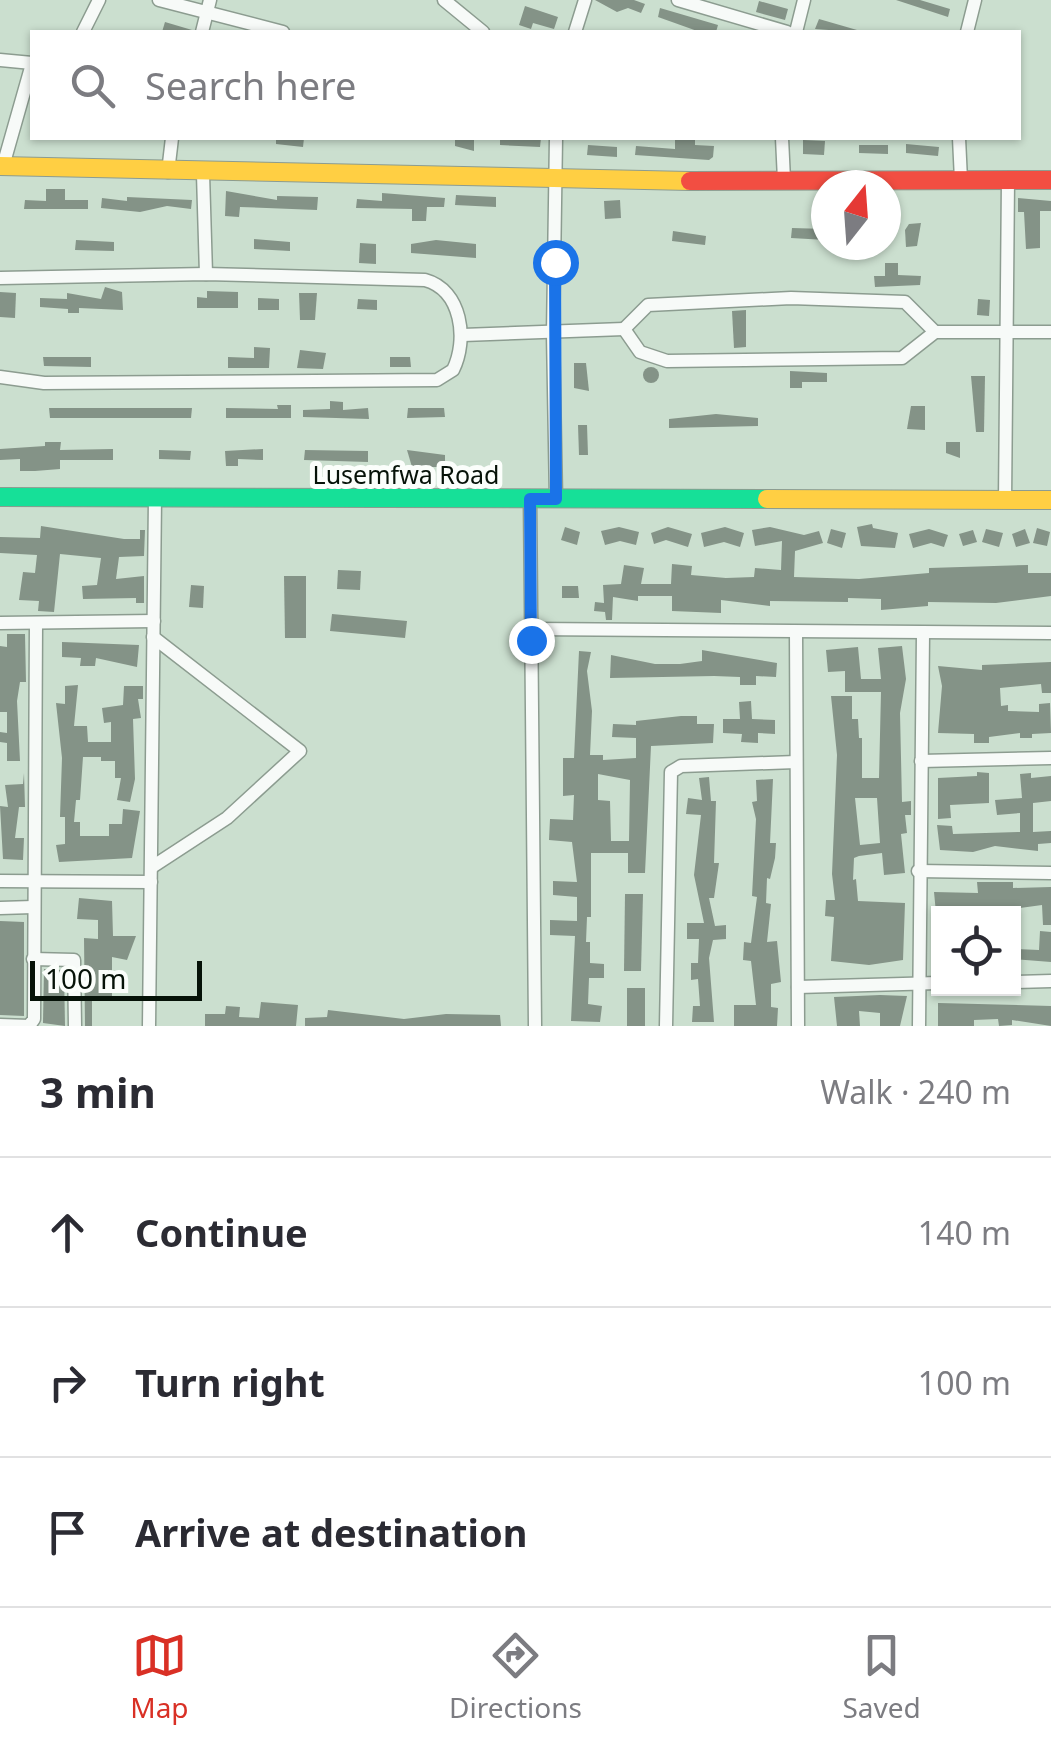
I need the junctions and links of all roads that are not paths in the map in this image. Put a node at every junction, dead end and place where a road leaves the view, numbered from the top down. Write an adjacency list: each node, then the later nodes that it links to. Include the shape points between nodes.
1 (99, 0): 9 (street)
2 (158, 0): 8 (street)
3 (444, 0): 11 (street)
4 (585, 0): 12 (street)
5 (678, 0): 13 (street)
6 (804, 0): 14 (street)
7 (971, 1): 15 (street)
8 (209, 7): 10 (street)
9 (84, 30)
10 (276, 30)
11 (481, 30)
12 (576, 30)
13 (780, 30)
14 (796, 30)
15 (968, 30)
16 (0, 60): 17 (street)
17 (30, 64)
18 (30, 71): 23 (street)
19 (172, 140): 24 (street)
20 (556, 140): 30 (street)
21 (782, 140): 26 (street)
22 (959, 140): 27 (street)
23 (2, 166): 24 (street)
24 (168, 172): 25 (street)
25 (204, 174): 30 (street); 31 (street)
26 (784, 180): 27 (street); 30 (street)
27 (961, 180): 28 (street)
28 (1008, 180): 29 (street); 34 (street)
29 (1051, 180)
30 (555, 182): 37 (street)
31 (206, 274): 32 (street); 38 (street, via 425,280 449,296)
32 (0, 278)
33 (624, 330): 35 (street, via 640,352 667,361 902,358); 35 (street, via 648,305 791,298 905,302); 37 (street)
34 (1008, 331): 35 (street); 36 (street); 44 (street)
35 (935, 332)
36 (1051, 332)
37 (553, 334): 38 (street); 43 (street)
38 (462, 335): 39 (street, via 453,370 437,380 44,383)
39 (0, 377)
40 (0, 498): 41 (street, Lusemfwa Road)
41 (155, 498): 42 (street, Lusemfwa Road); 46 (street)
42 (530, 499): 43 (street, Lusemfwa Road); 49 (street)
43 (556, 499): 44 (street, Lusemfwa Road)
44 (1005, 500): 45 (street, Lusemfwa Road)
45 (1051, 500)
46 (154, 621): 48 (street); 53 (street)
47 (0, 623): 48 (street)
48 (36, 624): 61 (street)
49 (531, 629): 50 (street); 74 (street)
50 (796, 632): 52 (street); 56 (street)
51 (1051, 633): 52 (street)
52 (923, 634): 55 (street)
53 (154, 637): 57 (street); 57 (street, via 300,751 226,818)
54 (1051, 758): 55 (street)
55 (921, 761): 58 (street)
56 (796, 762): 70 (street); 75 (street, via 680,766 671,772)
57 (152, 867): 62 (street)
58 (918, 871): 59 (street); 68 (street)
59 (1051, 873)
60 (0, 881): 61 (street)
61 (33, 881): 62 (street); 63 (street)
62 (151, 882): 73 (street)
63 (32, 907): 64 (street); 65 (street)
64 (0, 908)
65 (34, 960): 71 (street, via 33,1022); 72 (street, via 74,960)
66 (1051, 981): 67 (street)
67 (1021, 982)
68 (920, 983): 69 (street); 70 (street); 77 (street)
69 (931, 983)
70 (798, 987): 76 (street)
71 (0, 1025)
72 (76, 1026)
73 (150, 1026)
74 (535, 1026)
75 (666, 1026)
76 (798, 1026)
77 (919, 1026)

